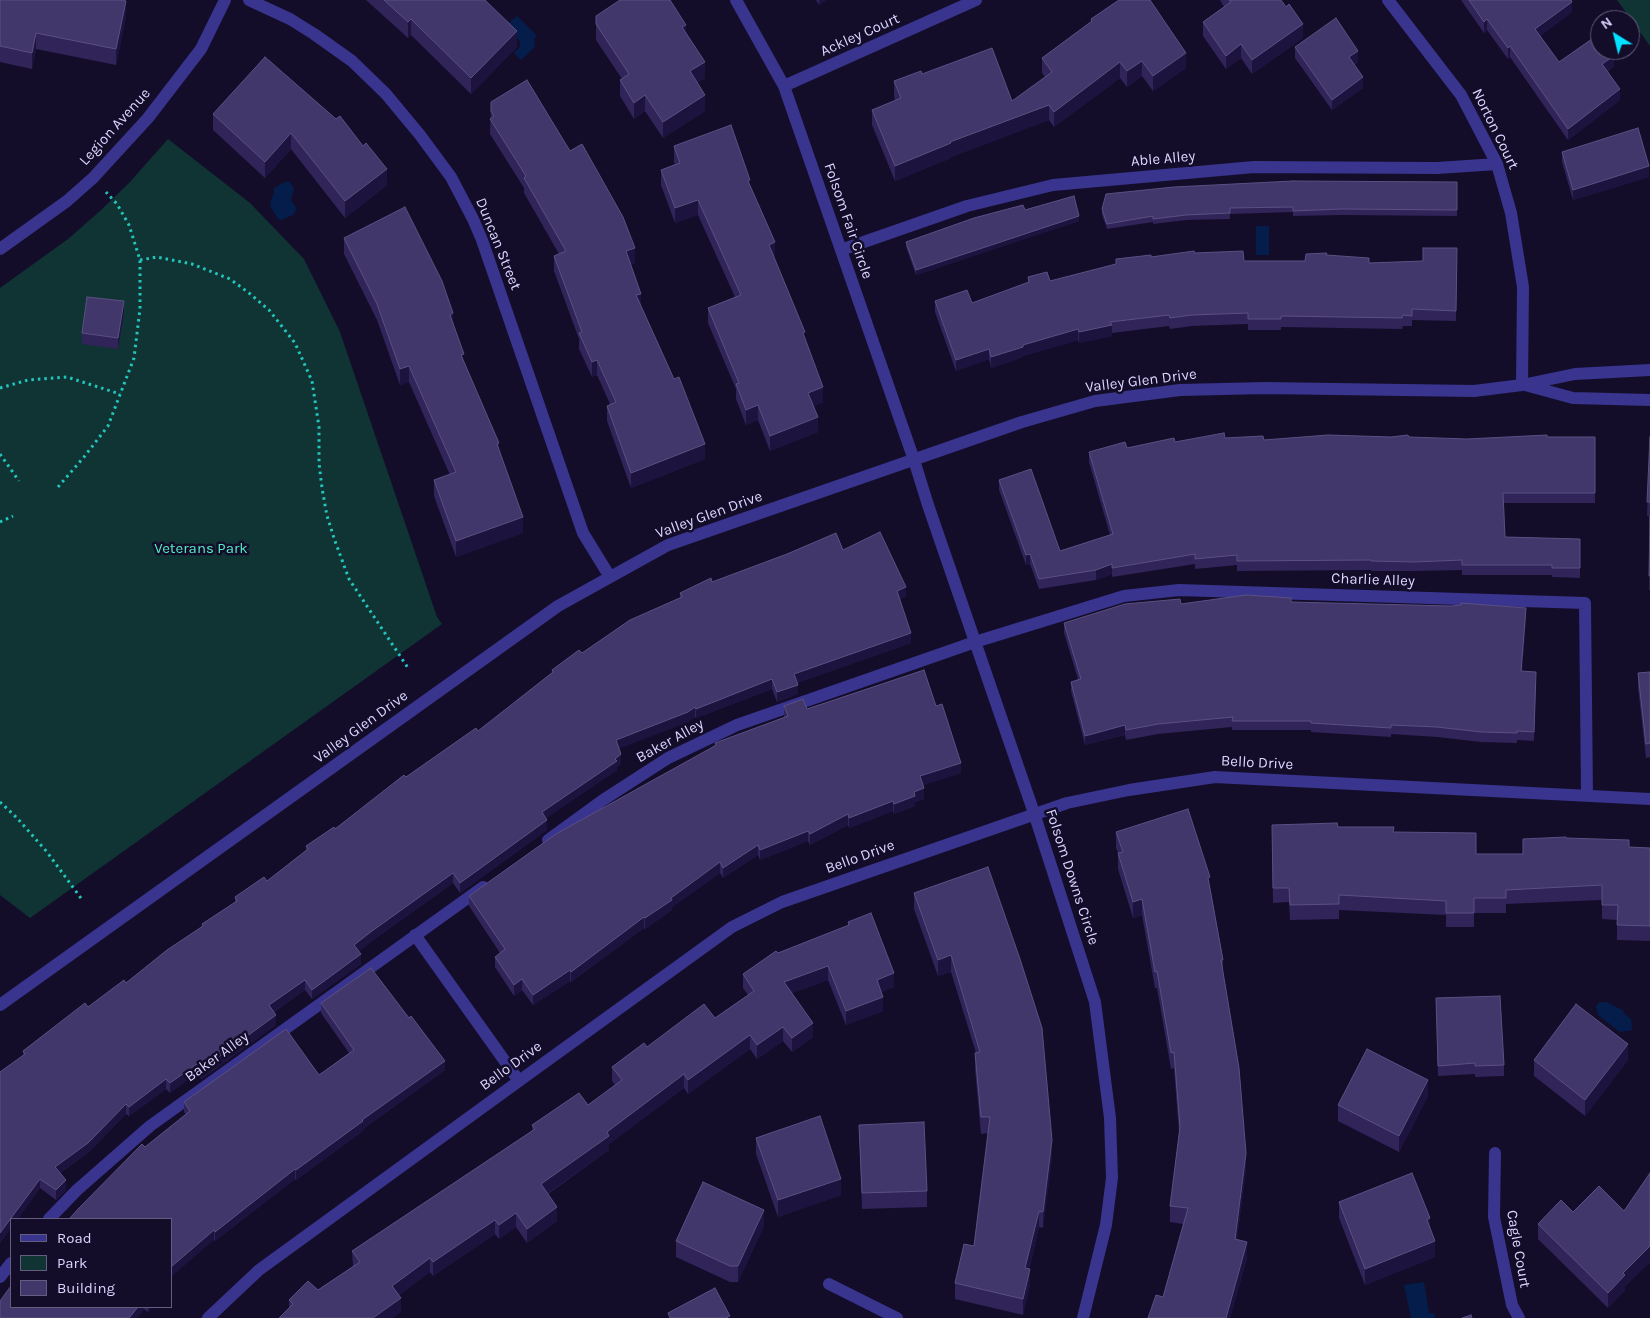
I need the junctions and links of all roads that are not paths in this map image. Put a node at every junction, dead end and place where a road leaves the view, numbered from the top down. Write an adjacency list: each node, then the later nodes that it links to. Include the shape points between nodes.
1 (225, 0): 8 (street, Legion Avenue, via 201,49 148,118 93,178 67,201)
2 (250, 0): 14 (street, Duncan Street, via 290,19 352,61 386,94 451,177 482,240 583,533)
3 (736, 0): 6 (street, Folsom Fair Circle)
4 (976, 0): 6 (street, Ackley Court)
5 (1388, 0): 7 (street, Norton Court, via 1461,95)
6 (784, 86): 9 (street, Folsom Fair Circle)
7 (1497, 164): 9 (street, Able Alley, via 1437,168 1254,167 1053,185 967,206); 11 (street, Norton Court, via 1511,213 1523,287)
8 (0, 249)
9 (841, 250): 13 (street, Folsom Fair Circle)
10 (1650, 370): 11 (street, Valley Glen Drive, via 1575,374)
11 (1522, 385): 12 (street, Valley Glen Drive, via 1573,398); 13 (street, Valley Glen Drive, via 1474,391 1218,389 1126,396 1058,410)
12 (1650, 400)
13 (914, 460): 14 (street, Valley Glen Drive, via 668,545); 15 (street, Folsom Downs Circle)
14 (610, 577): 22 (street, Valley Glen Drive, via 558,606)
15 (975, 642): 16 (street, Charlie Alley, via 1124,596 1179,590 1585,603); 18 (street, Folsom Downs Circle); 19 (street, Baker Alley, via 737,725 668,758)
16 (1587, 795): 17 (street, Bello Drive); 18 (street, Bello Drive, via 1215,777 1129,790 1066,803)
17 (1650, 799)
18 (1034, 814): 23 (street, Bello Drive, via 782,902 732,928); 31 (street, Folsom Downs Circle, via 1095,1002 1110,1118 1112,1178 1106,1225)
19 (541, 845)
20 (494, 879): 21 (street, Baker Alley)
21 (415, 935): 23 (street); 25 (street, Baker Alley, via 150,1126)
22 (0, 1005)
23 (519, 1081): 29 (street, Bello Drive, via 258,1270)
24 (1495, 1153): 32 (street, Cagle Court, via 1494,1217 1512,1305)
25 (50, 1218)
26 (10, 1264): 27 (street)
27 (0, 1277)
28 (829, 1284): 30 (street)
29 (208, 1318)
30 (898, 1318)
31 (1083, 1318)
32 (1519, 1318)

